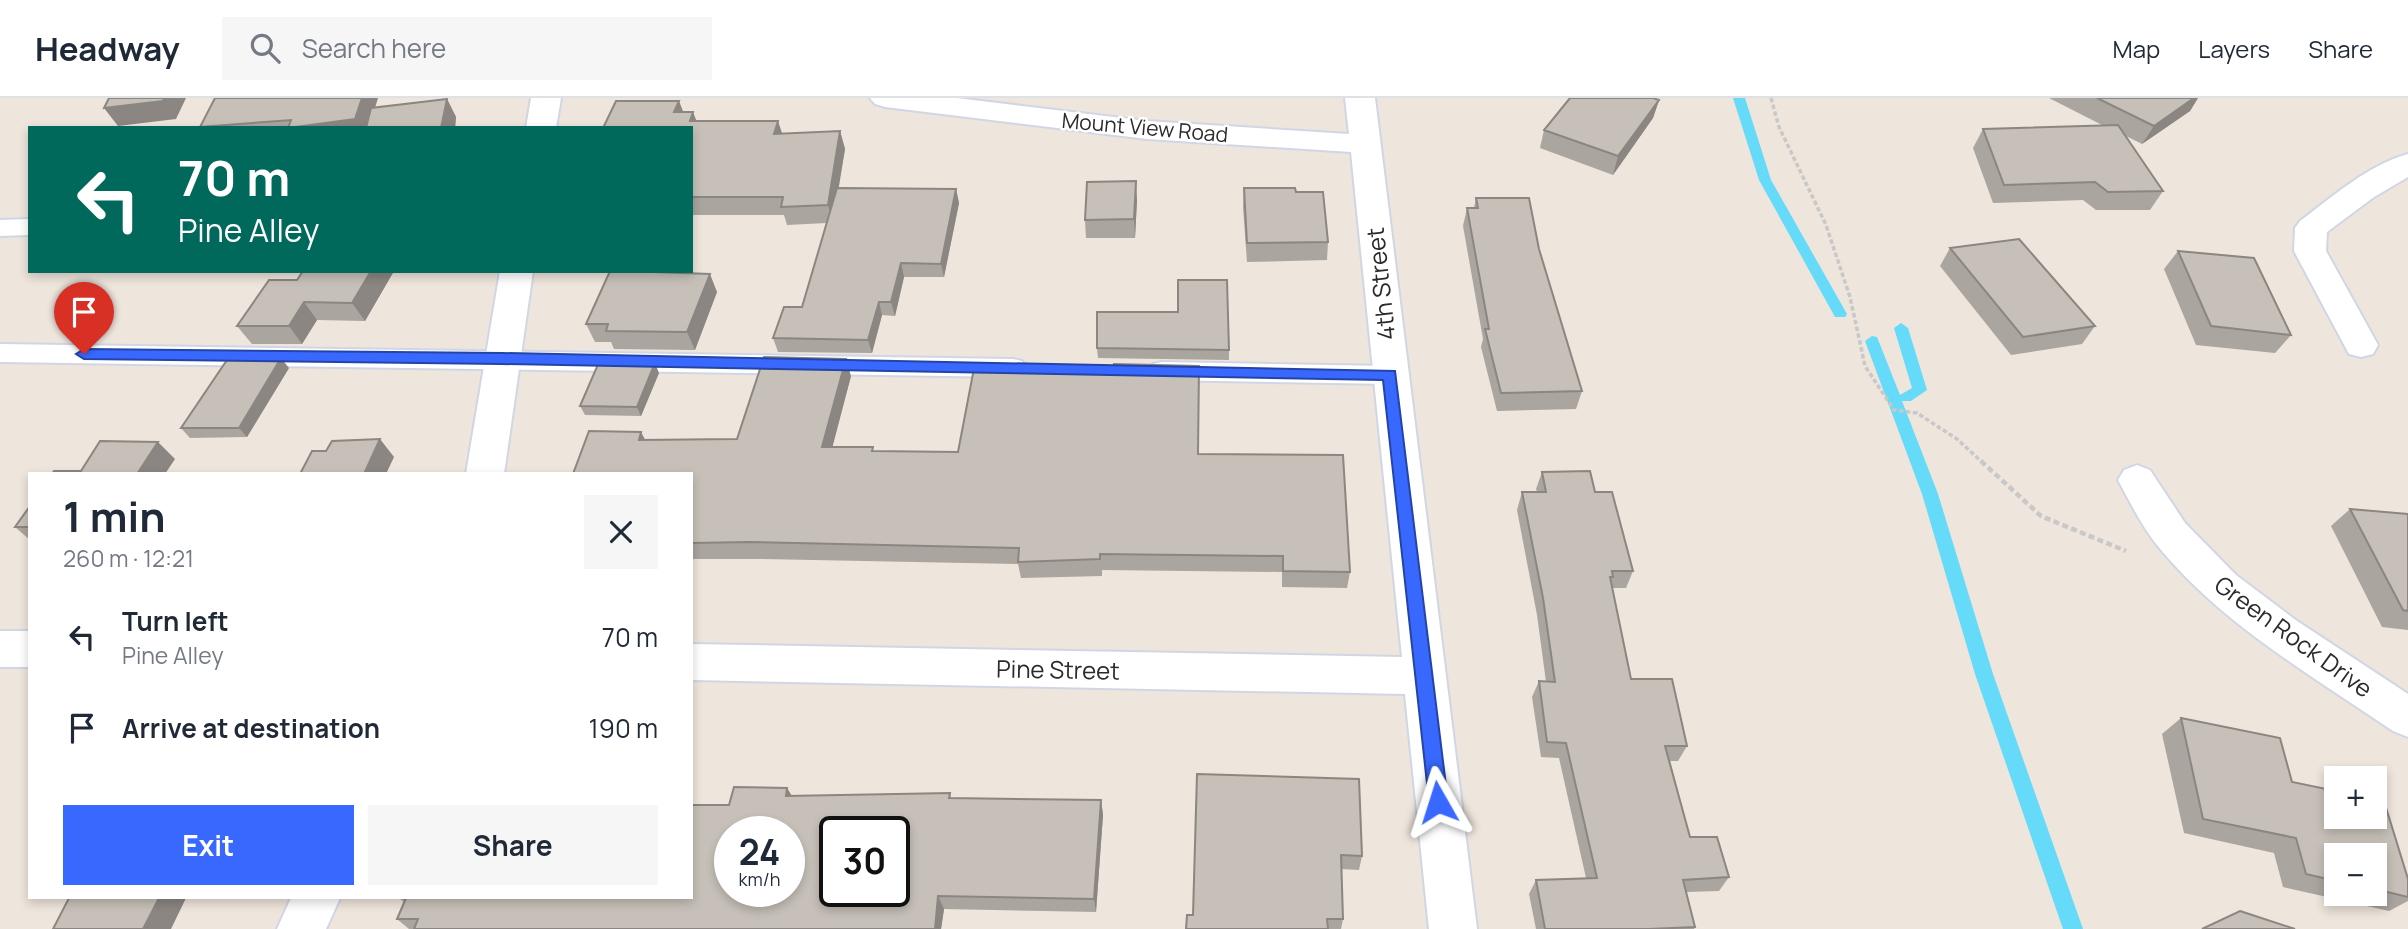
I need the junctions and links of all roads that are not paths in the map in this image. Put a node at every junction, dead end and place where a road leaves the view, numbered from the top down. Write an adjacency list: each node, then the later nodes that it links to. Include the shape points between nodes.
1 (546, 98): 4 (street)
2 (885, 98): 5 (street, Mount View Road, via 1147,130)
3 (1360, 98): 5 (street, 4th Street)
4 (541, 126)
5 (1365, 144): 15 (street, 4th Street)
6 (2408, 164): 10 (street, via 2311,228 2310,251)
7 (0, 228): 8 (lane)
8 (28, 228)
9 (517, 273): 12 (street)
10 (2361, 345)
11 (0, 353): 12 (lane)
12 (502, 358): 13 (lane); 16 (street)
13 (1043, 369)
14 (1140, 370): 15 (lane)
15 (1390, 375): 21 (street, 4th Street)
16 (485, 472)
17 (2137, 480): 22 (street, Green Rock Drive, via 2171,534 2220,585)
18 (0, 649): 19 (street)
19 (28, 649)
20 (693, 662): 21 (street, Pine Street)
21 (1424, 676): 25 (street, 4th Street)
22 (2408, 718)
23 (316, 899): 24 (street)
24 (301, 929)
25 (1452, 929)

